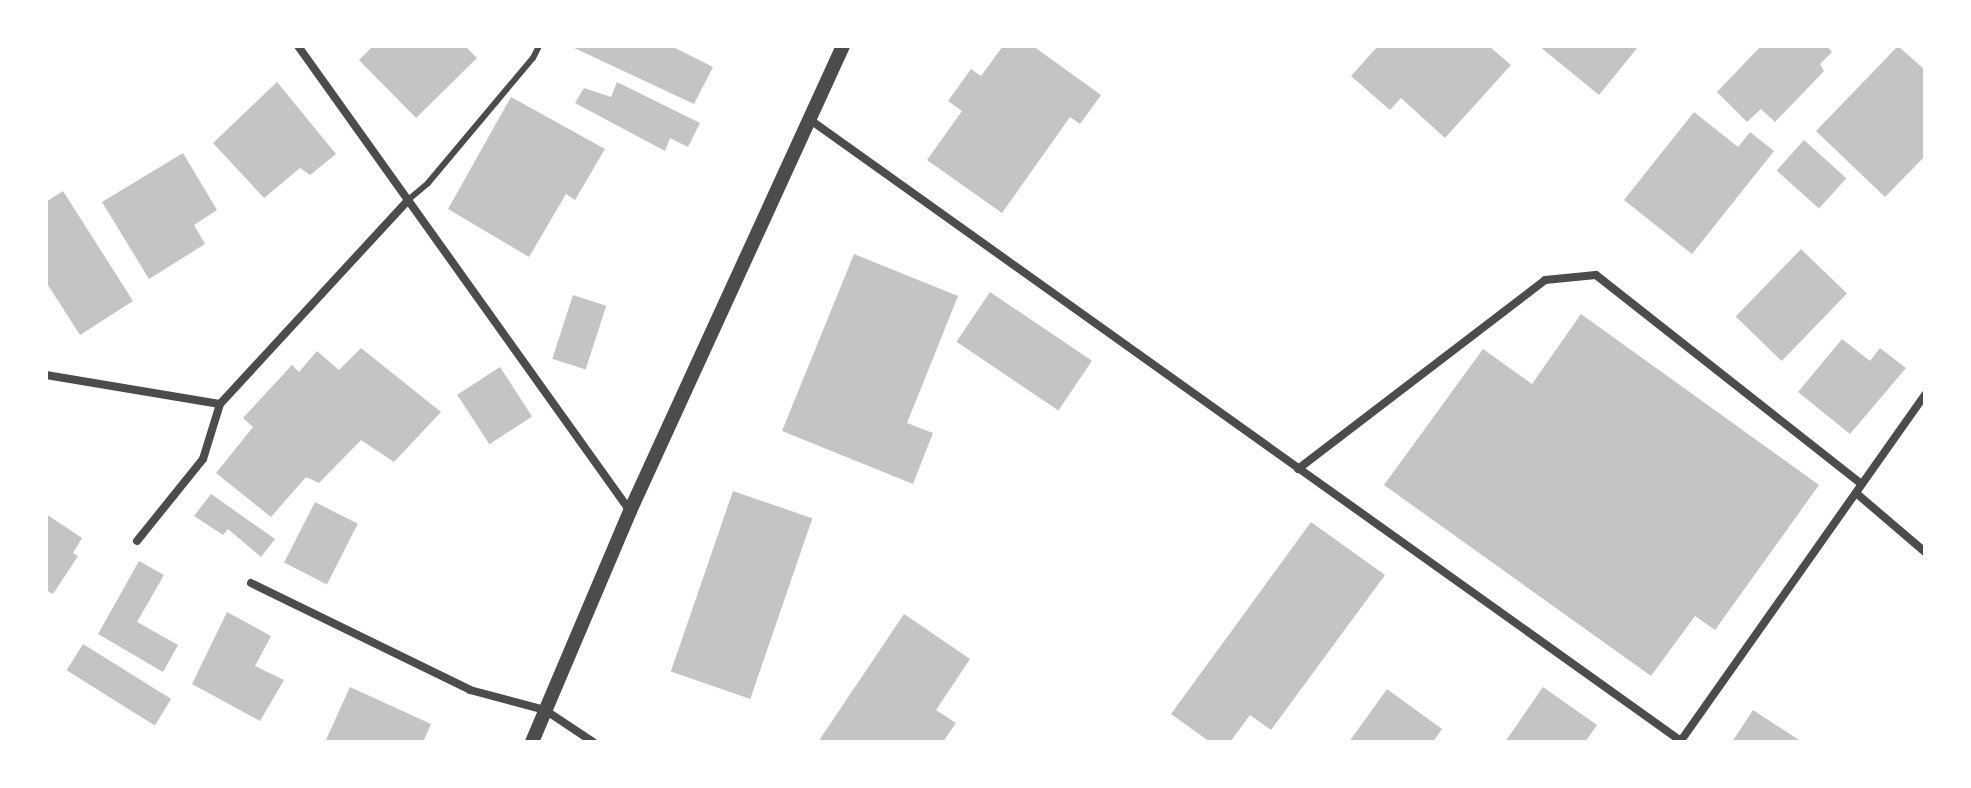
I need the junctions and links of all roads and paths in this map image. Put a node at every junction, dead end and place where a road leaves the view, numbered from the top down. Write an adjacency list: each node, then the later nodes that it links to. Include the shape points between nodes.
1 (298, 46): 5 (street)
2 (539, 46): 5 (lane, via 428,183)
3 (843, 46): 4 (street)
4 (809, 119): 9 (street); 12 (street)
5 (408, 200): 8 (street); 12 (street)
6 (46, 375): 8 (street)
7 (1925, 395): 10 (street)
8 (220, 404): 13 (street, via 203,459)
9 (1298, 469): 10 (street, via 1545,280 1596,275); 19 (street)
10 (1862, 484): 11 (street)
11 (1856, 493): 14 (street); 19 (street)
12 (630, 511): 16 (street)
13 (137, 541)
14 (1925, 552)
15 (251, 583): 16 (street, via 470,690)
16 (545, 710): 17 (street); 18 (street)
17 (532, 742)
18 (593, 742)
19 (1681, 742)

